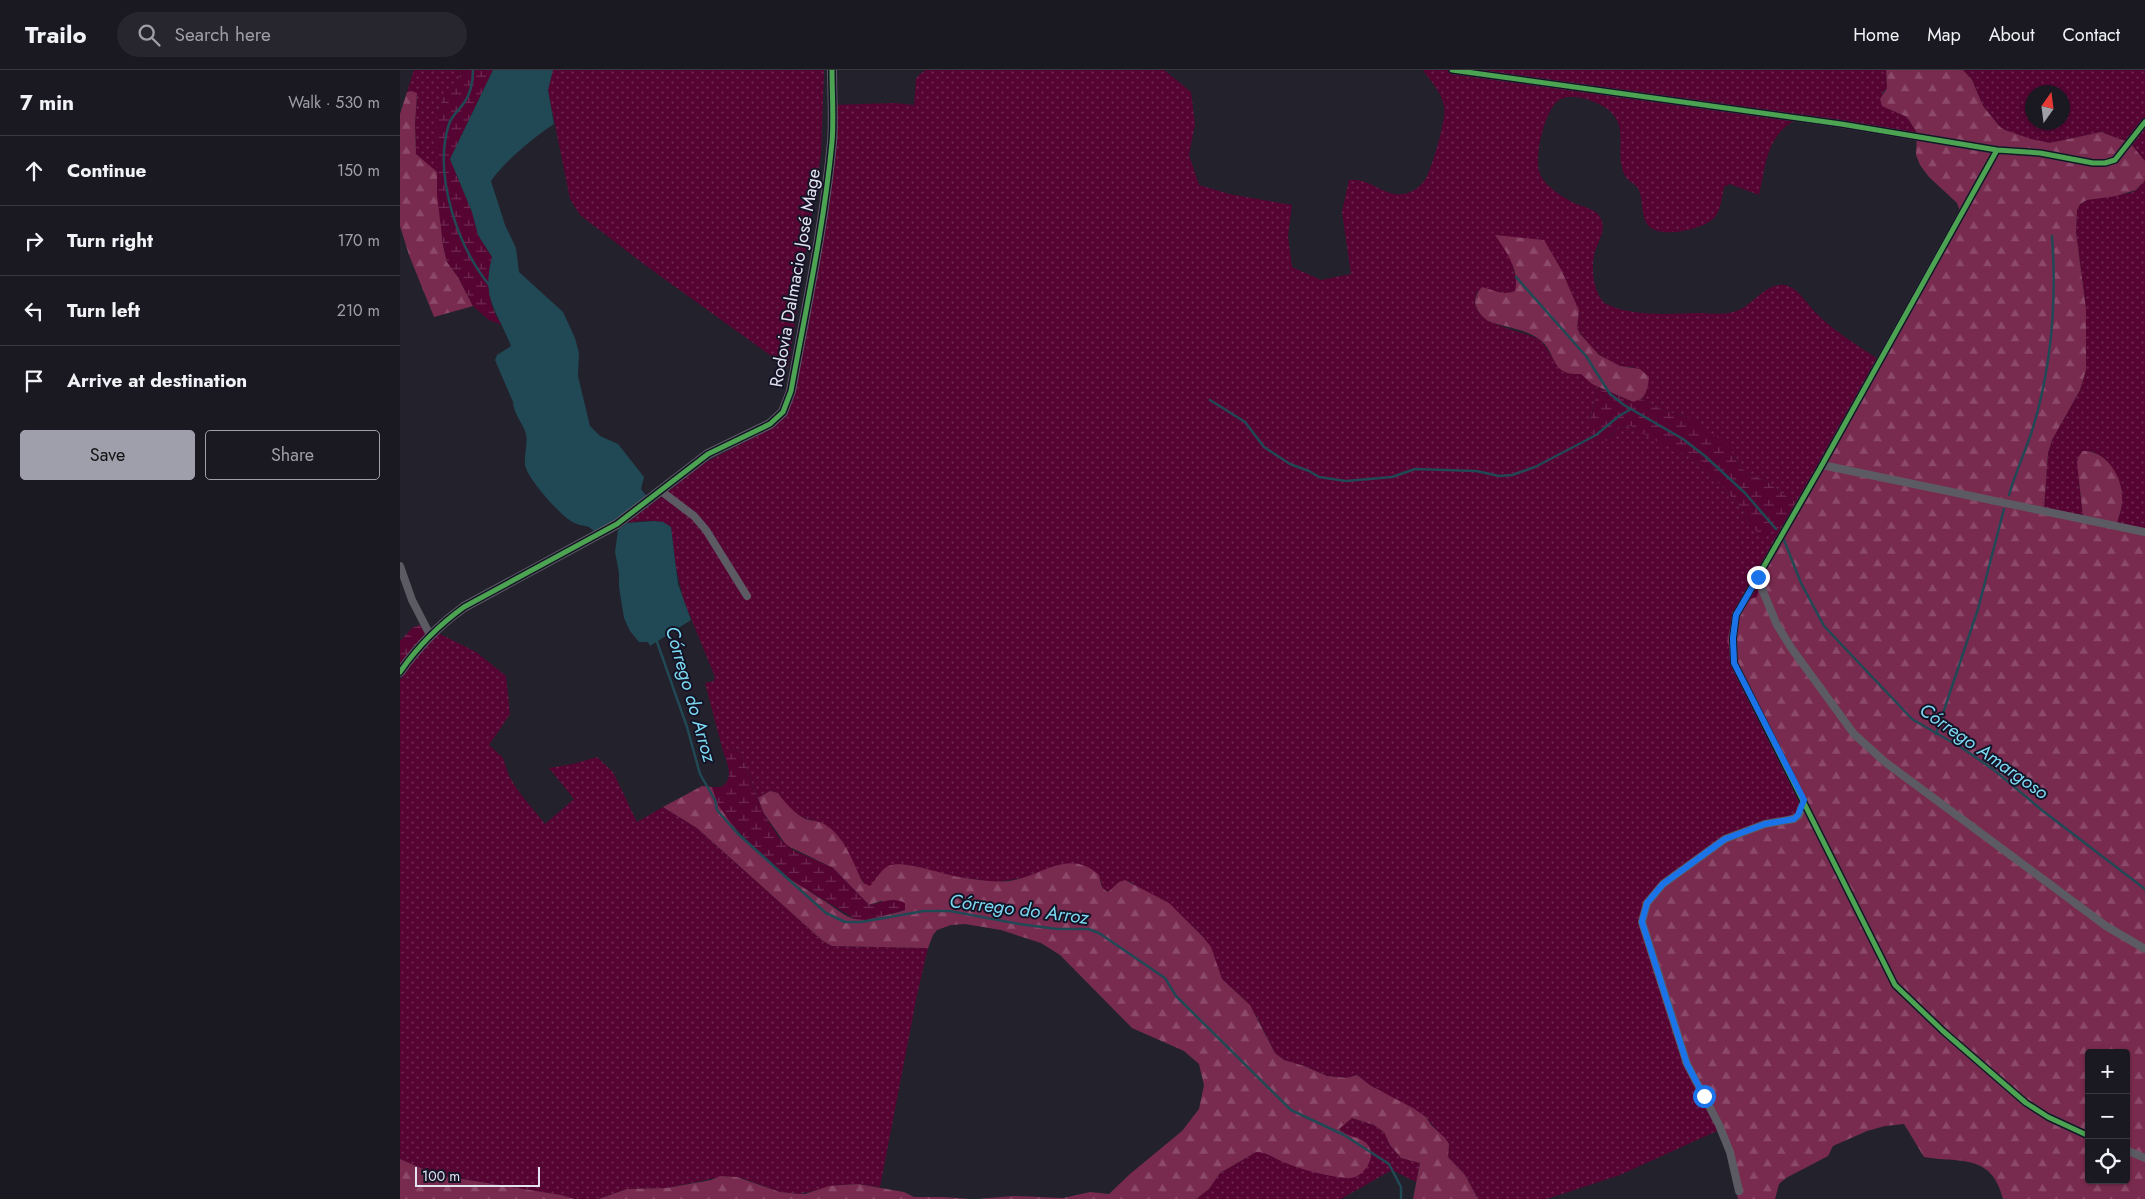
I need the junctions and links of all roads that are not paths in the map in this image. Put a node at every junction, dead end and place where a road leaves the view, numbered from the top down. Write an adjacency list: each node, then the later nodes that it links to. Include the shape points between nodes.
1 (832, 70): 6 (street, Rodovia Dalmacio José Mage, via 832,141 818,242 788,402 770,424 708,454)
2 (1452, 70): 4 (street, via 1841,124)
3 (2145, 122): 4 (street, via 2115,160 2105,163)
4 (1997, 150): 5 (street)
5 (1822, 465): 7 (street); 9 (street)
6 (661, 491): 10 (street, via 694,516 706,530); 11 (street, Rodovia Dalmacio José Mage, via 585,543 464,607)
7 (2145, 532)
8 (400, 566): 11 (street, via 412,600)
9 (1758, 577): 13 (street, via 1736,615 1734,663); 14 (street, via 1777,624 1792,649 1854,734 1885,762 2106,926)
10 (747, 596)
11 (430, 635): 12 (street, Rodovia Dalmacio José Mage)
12 (400, 672)
13 (1804, 800): 15 (street, via 1894,985 2026,1103); 18 (street, via 1794,819 1765,824 1725,839 1663,884 1647,903 1642,922 1687,1064 1719,1125 1730,1152)
14 (2145, 949)
15 (2085, 1134)
16 (2130, 1152): 17 (street)
17 (2145, 1158)
18 (1739, 1191)

